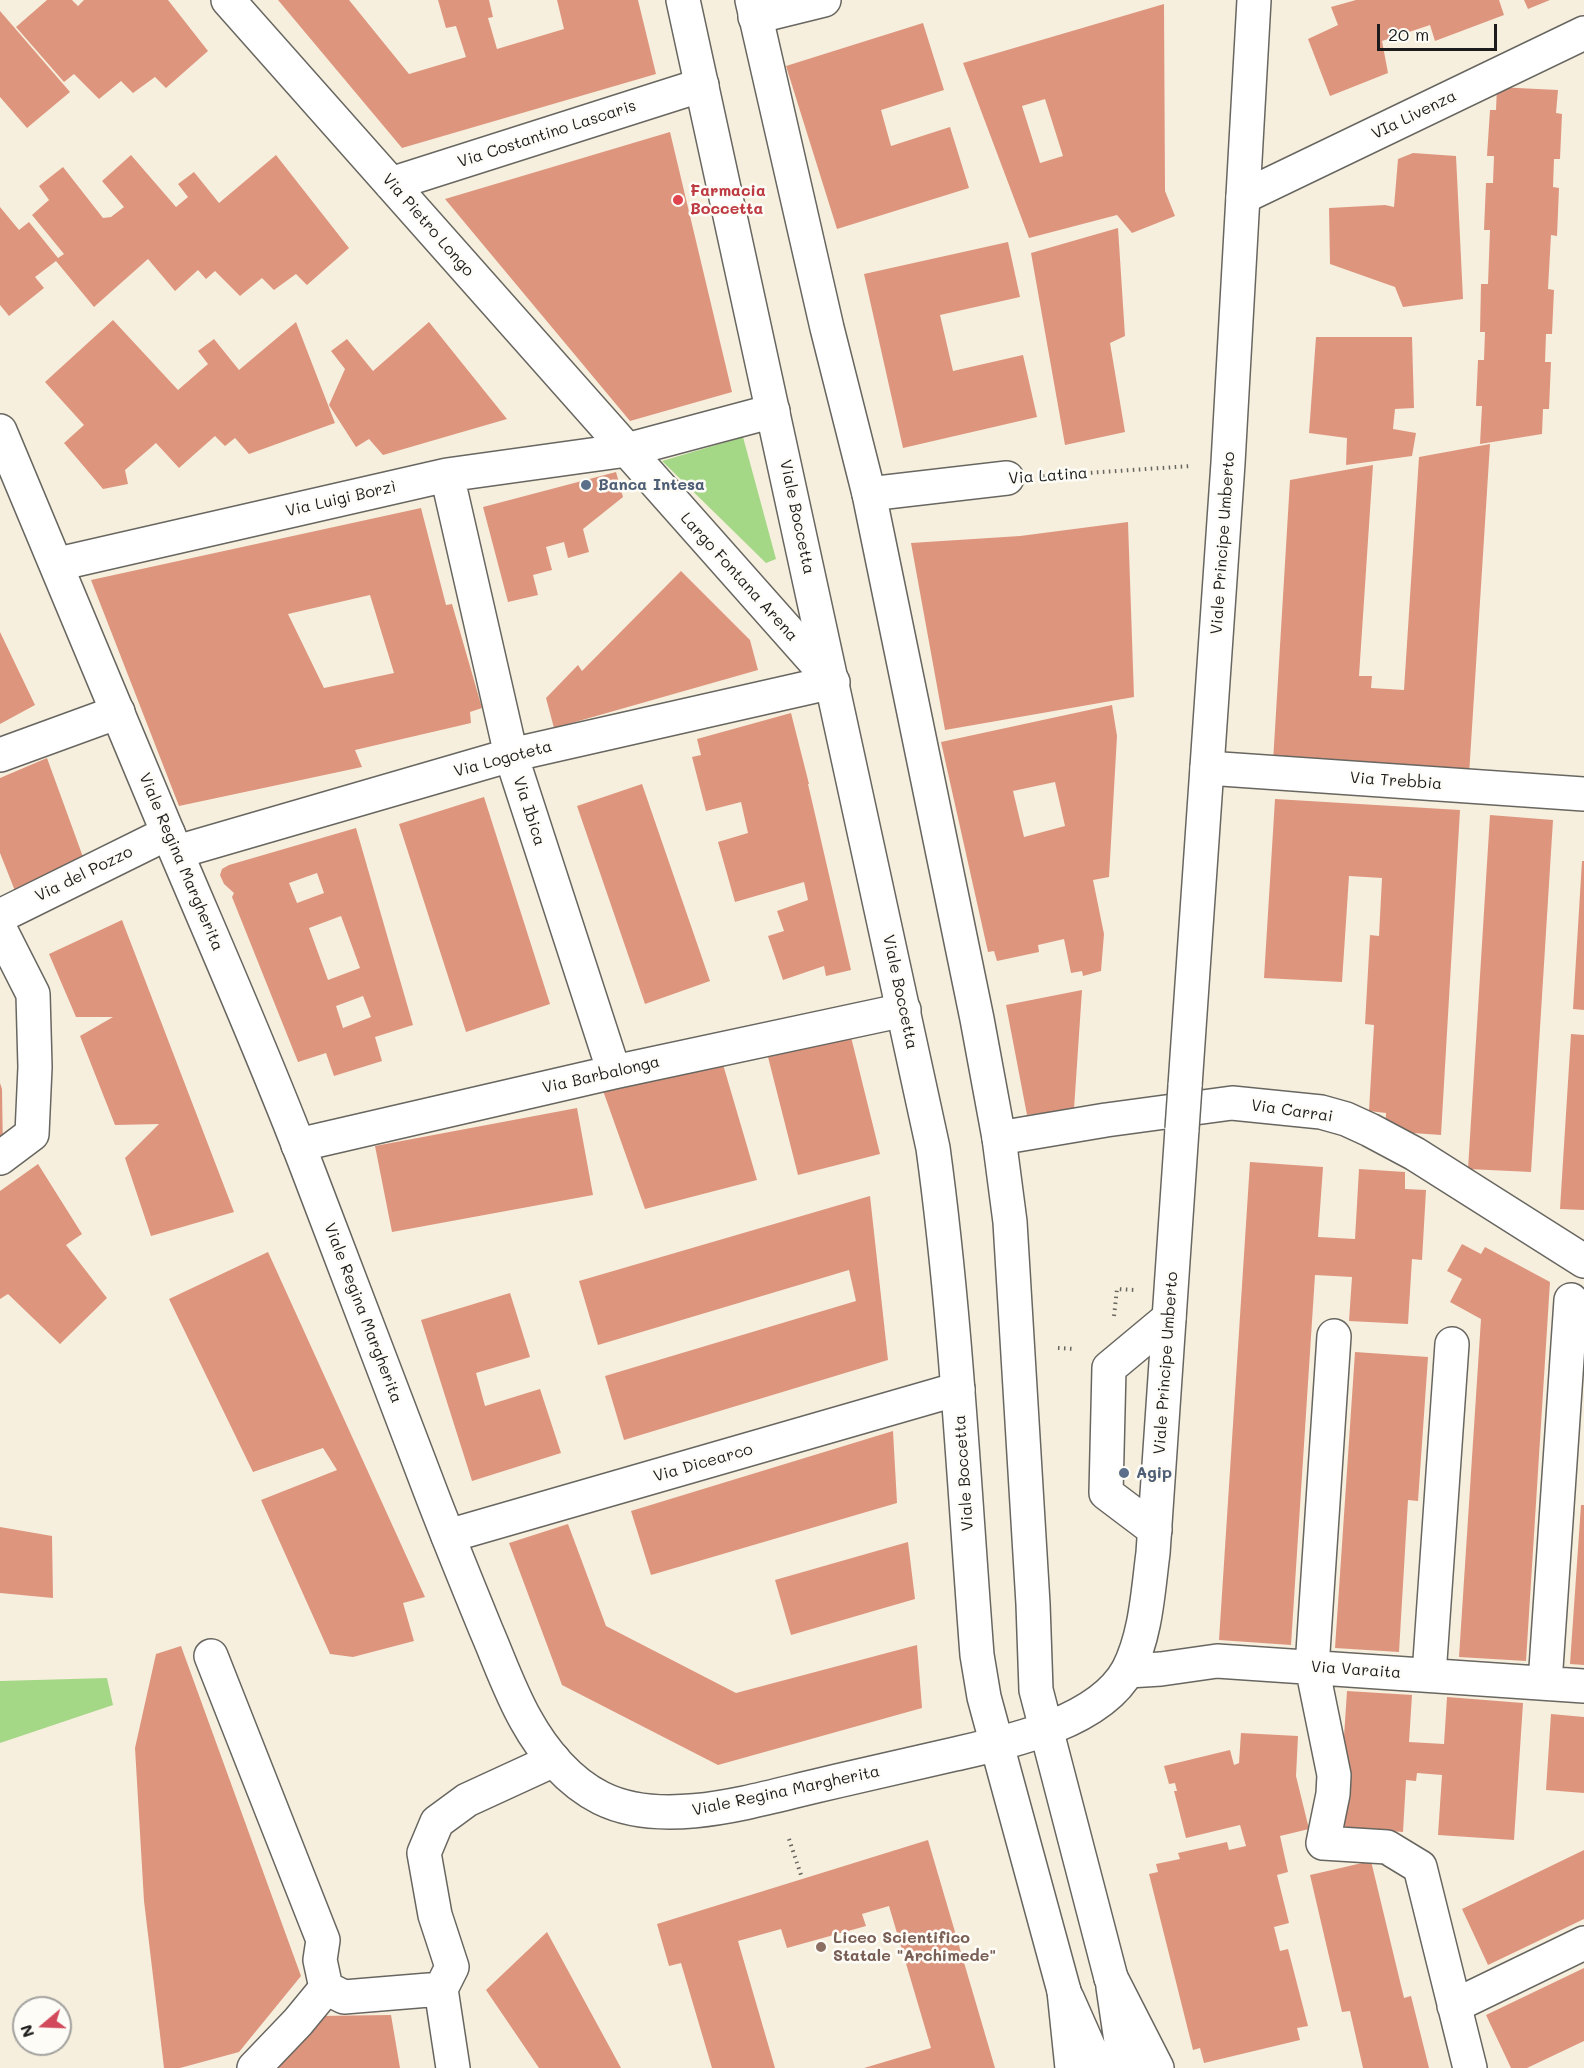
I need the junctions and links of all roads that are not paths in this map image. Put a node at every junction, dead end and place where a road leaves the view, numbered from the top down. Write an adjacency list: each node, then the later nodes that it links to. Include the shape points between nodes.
1 (228, 0): 8 (main road, Via Pietro Longo)
2 (683, 0): 7 (main road, Viale Boccetta)
3 (824, 0): 5 (main road)
4 (1254, 0): 9 (main road, Viale Principe Umberto)
5 (754, 9): 15 (main road)
6 (1584, 33): 9 (main road, VIa Livenza)
7 (702, 85): 8 (main road, Via Costantino Lascaris); 10 (main road, Viale Boccetta)
8 (392, 184): 12 (main road, Via Pietro Longo)
9 (1243, 197): 21 (main road, Viale Principe Umberto)
10 (773, 411): 12 (main road); 17 (main road, Viale Boccetta)
11 (0, 431): 16 (main road, Viale Regina Margherita)
12 (627, 450): 13 (main road, Via Luigi Borzì); 17 (main road, Largo Fontana Arena)
13 (447, 475): 16 (main road, Via Luigi Borzì); 19 (main road, Via Ibica)
14 (1007, 478): 15 (main road, Via Latina)
15 (869, 494): 28 (main road)
16 (58, 564): 18 (main road, Viale Regina Margherita)
17 (833, 682): 19 (main road, Via Logoteta); 26 (main road, Viale Boccetta)
18 (118, 712): 20 (main road); 23 (main road, Viale Regina Margherita)
19 (511, 755): 23 (main road, Via Logoteta); 27 (main road, Via Ibica)
20 (0, 756)
21 (1207, 768): 22 (main road, Via Trebbia); 33 (main road, Viale Principe Umberto, bridge)
22 (1584, 794)
23 (173, 843): 24 (main road, Via del Pozzo); 29 (main road, Viale Regina Margherita)
24 (0, 916)
25 (0, 929): 30 (main road, via 33,994 35,1067 32,1134)
26 (904, 1010): 27 (main road, Via Barbalonga); 36 (main road, Viale Boccetta, via 935,1159)
27 (614, 1072): 29 (main road, Via Barbalonga)
28 (999, 1138): 31 (main road, Via Carrai, via 1232,1103 1321,1112 1346,1119 1415,1154); 46 (main road, via 1010,1222 1036,1690)
29 (298, 1145): 39 (main road, Viale Regina Margherita)
30 (0, 1158)
31 (1584, 1261)
32 (1571, 1300): 37 (main road)
33 (1169, 1317): 38 (main road, Viale Principe Umberto); 38 (main road, via 1109,1368 1106,1493)
34 (1334, 1336): 41 (main road)
35 (1452, 1344): 43 (main road)
36 (958, 1389): 39 (main road, Via Dicearco); 47 (main road, Viale Boccetta, via 977,1655)
37 (1571, 1487): 44 (main road)
38 (1155, 1530): 42 (main road, Viale Principe Umberto, via 1144,1618)
39 (448, 1536): 48 (main road, Viale Regina Margherita, via 518,1703)
40 (211, 1656): 51 (main road, via 323,1940 320,1960)
41 (1312, 1667): 42 (main road, Via Varaita, via 1217,1661); 43 (main road, Via Varaita); 54 (main road, via 1334,1775 1323,1843 1387,1846 1420,1867)
42 (1128, 1671): 46 (main road, Viale Principe Umberto, via 1103,1698)
43 (1429, 1675): 44 (main road, Via Varaita)
44 (1545, 1683): 45 (main road, Via Varaita)
45 (1584, 1686)
46 (1046, 1730): 47 (main road, Viale Regina Margherita); 50 (main road)
47 (997, 1744): 48 (main road, Viale Regina Margherita, via 753,1801 685,1812 642,1811 607,1800 580,1785); 53 (main road, Viale Boccetta)
48 (554, 1760): 52 (main road, via 467,1800 437,1822 424,1853 435,1915 452,1967)
49 (1584, 1943): 54 (main road)
50 (1111, 1977): 59 (main road); 60 (main road)
51 (327, 1988): 52 (main road, via 344,1997); 55 (main road)
52 (441, 1989): 56 (main road)
53 (1064, 1991): 57 (main road); 58 (main road)
54 (1454, 2006): 61 (main road)
55 (254, 2068)
56 (453, 2068)
57 (1072, 2068)
58 (1098, 2068)
59 (1125, 2068)
60 (1157, 2068)
61 (1470, 2068)

